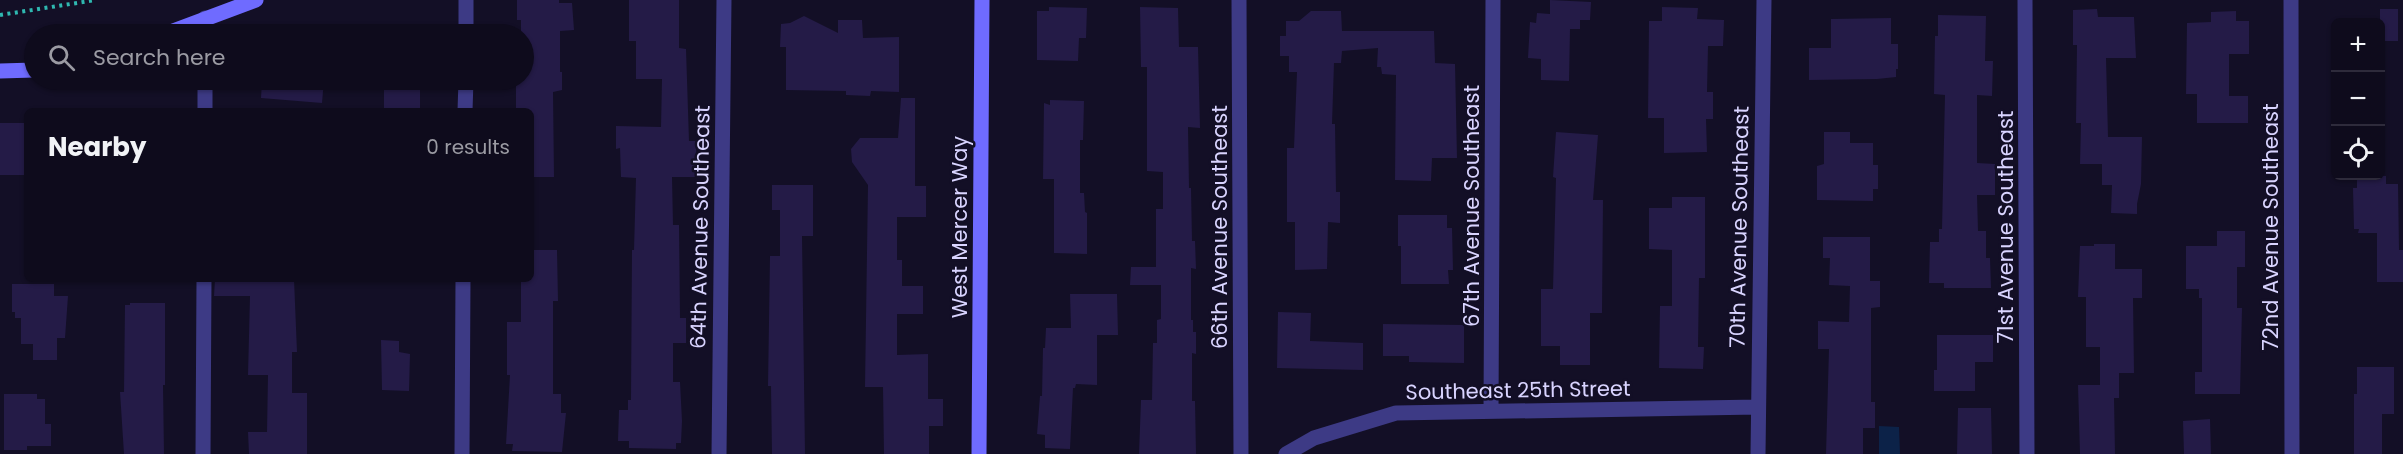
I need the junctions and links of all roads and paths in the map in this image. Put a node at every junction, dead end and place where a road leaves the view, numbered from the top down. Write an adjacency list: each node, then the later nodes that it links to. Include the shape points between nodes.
1 (96, 0): 11 (path)
2 (256, 0): 12 (street)
3 (466, 0): 15 (street)
4 (724, 0): 28 (street, 64th Avenue Southeast)
5 (982, 0): 29 (street, West Mercer Way)
6 (1239, 0): 30 (street, 66th Avenue Southeast)
7 (1493, 0): 25 (street, 67th Avenue Southeast)
8 (1764, 0): 24 (street, 70th Avenue Southeast)
9 (2025, 0): 33 (street, 71st Avenue Southeast)
10 (2291, 0): 34 (street, 72nd Avenue Southeast)
11 (0, 15)
12 (206, 18): 13 (street); 14 (street)
13 (191, 24)
14 (206, 24)
15 (466, 24)
16 (24, 70): 17 (street)
17 (0, 71)
18 (205, 90): 20 (street)
19 (466, 90): 21 (street)
20 (205, 108)
21 (465, 108)
22 (204, 282): 26 (street)
23 (464, 282): 27 (street)
24 (1758, 407): 25 (street, Southeast 25th Street); 32 (street, 70th Avenue Southeast)
25 (1491, 411): 31 (street, Southeast 25th Street, via 1396,413 1314,438)
26 (203, 454)
27 (462, 454)
28 (719, 454)
29 (979, 454)
30 (1241, 454)
31 (1287, 454)
32 (1758, 454)
33 (2027, 454)
34 (2292, 454)

